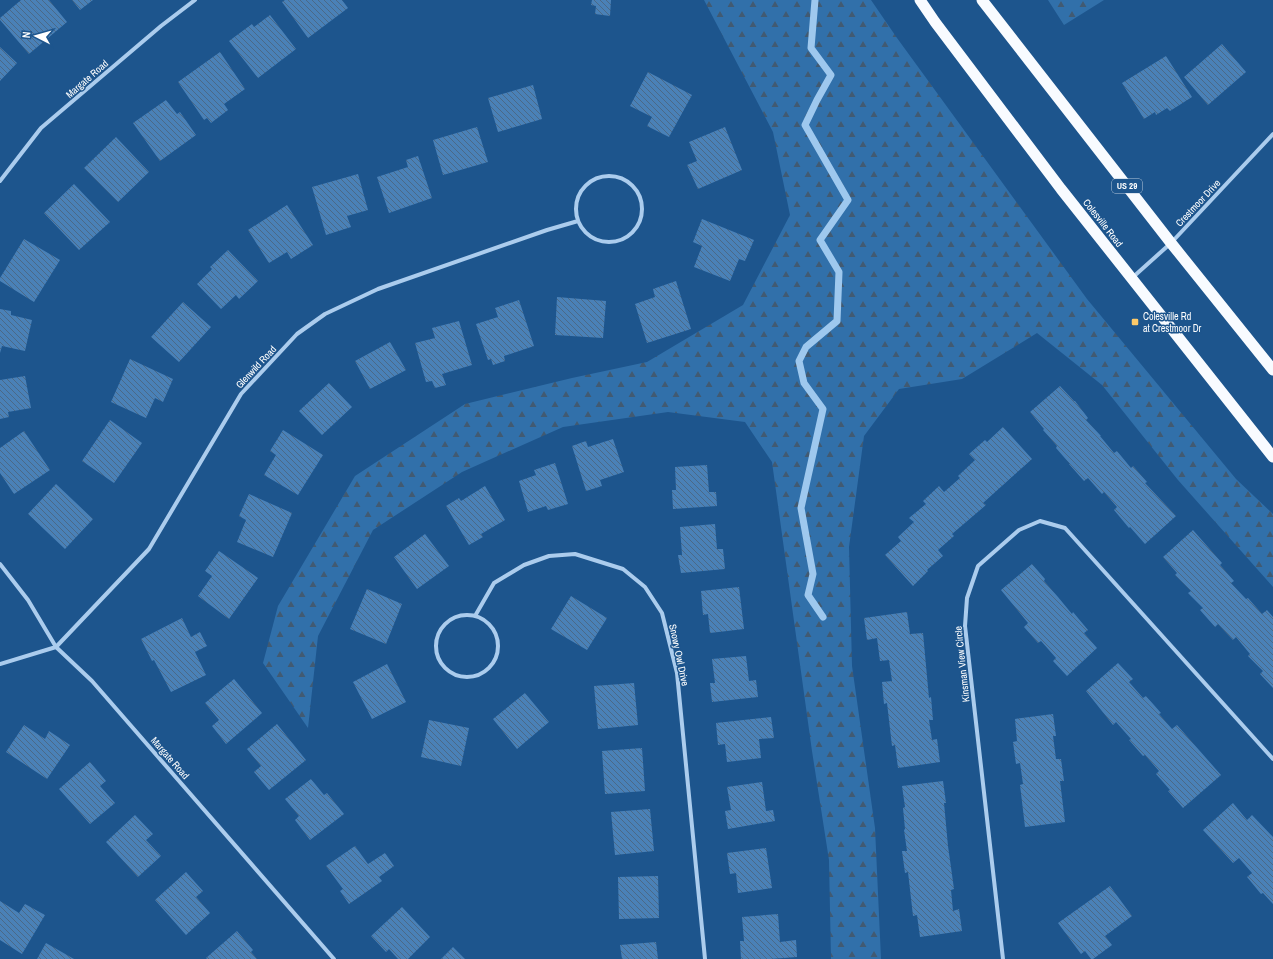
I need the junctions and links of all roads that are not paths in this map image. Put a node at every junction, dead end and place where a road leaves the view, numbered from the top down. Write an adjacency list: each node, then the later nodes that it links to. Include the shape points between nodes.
1 (195, 0): 5 (street, Margate Road, via 41,128)
2 (920, 0): 8 (highway, Colesville Road, via 1061,189)
3 (982, 0): 7 (highway, US 29)
4 (1273, 134): 7 (street, Crestmoor Drive)
5 (0, 181)
6 (578, 221): 6 (street, via 593,239 616,242 636,231 643,209 641,198 635,187 627,180 616,176 596,179 587,184 577,201); 13 (street, Glenwild Road, via 378,289 325,314 298,334 241,394 149,549)
7 (1171, 243): 8 (street, Crestmoor Drive); 9 (highway, US 29)
8 (1132, 279): 10 (highway, Colesville Road)
9 (1273, 370)
10 (1273, 457)
11 (0, 564): 13 (street, Margate Road, via 28,600)
12 (475, 616): 12 (street, via 465,615 447,622 437,639 438,658 444,667 460,677 481,674 495,659 497,638 492,628); 17 (street, Snowy Owl Drive, via 494,583 524,565 549,556 575,554 623,569 645,587 662,613 677,673)
13 (56, 647): 14 (street, Glenwild Road); 16 (street, Margate Road, via 92,681)
14 (0, 664)
15 (1273, 759): 18 (street, Kinsman View Circle, via 1065,528 1040,520 1019,530 978,566 967,598 965,626)
16 (334, 959)
17 (705, 959)
18 (1003, 959)

